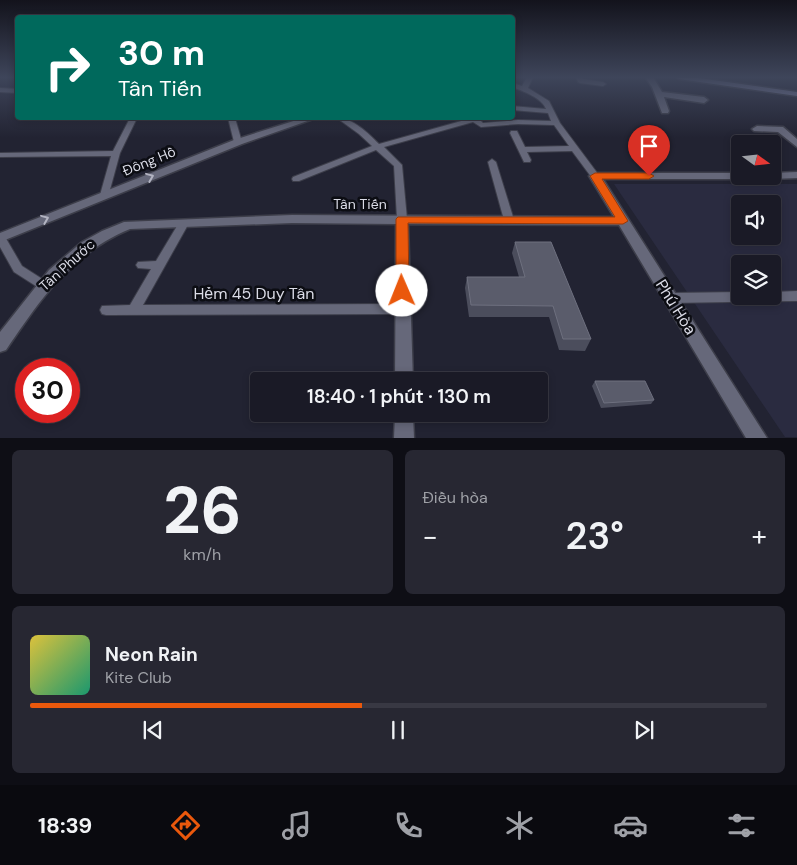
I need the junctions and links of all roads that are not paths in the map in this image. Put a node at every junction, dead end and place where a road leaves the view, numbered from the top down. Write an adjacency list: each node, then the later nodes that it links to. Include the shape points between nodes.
1 (539, 97): 6 (lane, via 547,102)
2 (660, 97): 7 (street)
3 (685, 97): 4 (street)
4 (704, 100)
5 (515, 108): 6 (lane)
6 (551, 111): 14 (lane)
7 (665, 111)
8 (132, 120): 22 (lane)
9 (232, 120): 17 (lane)
10 (305, 120): 17 (street, Đông Hồ)
11 (343, 120): 19 (lane)
12 (472, 120): 19 (lane)
13 (476, 120): 14 (lane, via 481,125)
14 (556, 123): 20 (lane)
15 (756, 129): 18 (street, via 780,129)
16 (514, 133): 21 (lane)
17 (238, 142): 31 (street, Đông Hồ, one-way to 17)
18 (797, 144)
19 (377, 147): 30 (lane); 32 (lane, via 398,165)
20 (575, 148): 21 (lane); 26 (lane)
21 (523, 150): 24 (lane)
22 (116, 153): 23 (lane); 31 (lane)
23 (0, 155)
24 (528, 160)
25 (492, 162): 33 (lane)
26 (595, 176): 27 (street); 34 (street, Phú Hòa)
27 (731, 176)
28 (781, 176): 29 (street)
29 (797, 176)
30 (296, 179)
31 (104, 195): 37 (street, Đông Hồ, one-way to 31)
32 (402, 219): 33 (street, Tân Tiến); 35 (street, Tân Tiến); 44 (street)
33 (509, 220): 34 (street, Tân Tiến)
34 (623, 221): 42 (street, Phú Hòa)
35 (184, 223): 36 (street, Tân Tiến, via 128,225); 39 (lane)
36 (100, 236): 40 (street, Tân Phước)
37 (0, 238): 40 (lane, via 18,268)
38 (142, 265): 39 (lane)
39 (158, 265): 43 (lane)
40 (42, 285): 46 (street, Tân Phước)
41 (797, 296): 42 (lane)
42 (670, 298): 50 (street, Phú Hòa)
43 (134, 309): 44 (lane, Hẻm 45 Duy Tân); 45 (lane, Hẻm 45 Duy Tân)
44 (403, 309): 47 (street)
45 (106, 310)
46 (0, 345)
47 (404, 372)
48 (404, 422): 49 (street)
49 (404, 438)
50 (757, 438)

